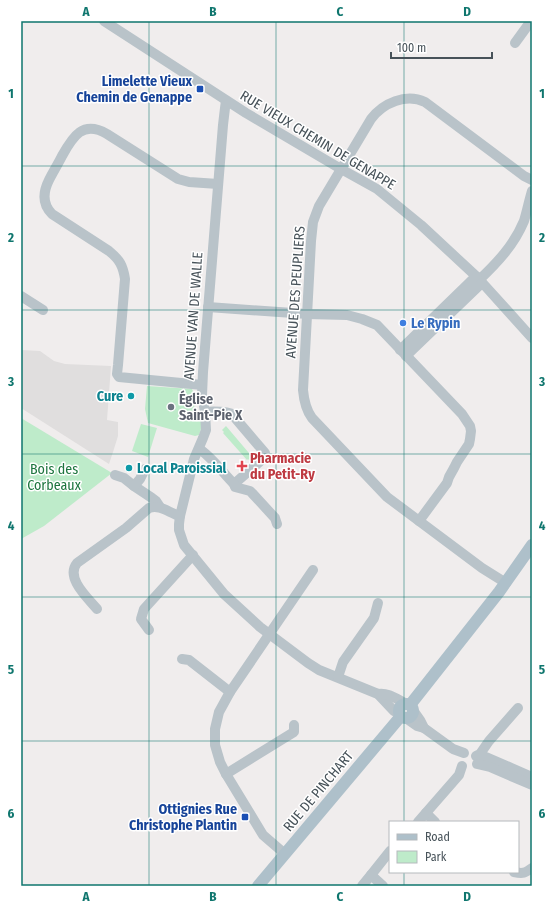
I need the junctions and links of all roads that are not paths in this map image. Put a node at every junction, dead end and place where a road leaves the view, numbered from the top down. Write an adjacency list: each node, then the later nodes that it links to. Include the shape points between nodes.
1 (104, 21): 4 (street, RUE VIEUX CHEMIN DE GENAPPE)
2 (531, 21): 3 (street)
3 (515, 43)
4 (226, 101): 5 (street, RUE VIEUX CHEMIN DE GENAPPE); 7 (street, AVENUE VAN DE WALLE)
5 (341, 169): 6 (street, AVENUE DES PEUPLIERS, via 374,115 401,99 412,98 425,102); 9 (street, RUE VIEUX CHEMIN DE GENAPPE, via 377,189 421,225); 13 (street, AVENUE DES PEUPLIERS, via 322,200 313,222)
6 (532, 180)
7 (218, 184): 11 (street, AVENUE VAN DE WALLE); 16 (street, via 178,179 102,131 92,129 81,131 72,138 46,186 44,195 47,208 52,214 109,251 122,264 125,279 119,377)
8 (532, 191): 9 (street, via 523,222 514,239 503,256)
9 (479, 280): 14 (street, RUE VIEUX CHEMIN DE GENAPPE); 15 (street)
10 (21, 296): 12 (street)
11 (208, 307): 13 (street); 16 (street, AVENUE VAN DE WALLE)
12 (43, 310)
13 (307, 314): 15 (street, via 347,315 377,325); 25 (street, AVENUE DES PEUPLIERS, via 303,390 309,414 386,498)
14 (532, 338)
15 (403, 353): 25 (street, via 462,414 471,431 469,444 447,483)
16 (202, 385): 17 (street, AVENUE VAN DE WALLE)
17 (205, 412): 18 (street, AVENUE VAN DE WALLE, via 206,430); 21 (street, via 230,413 235,416 264,453 264,458)
18 (199, 449): 21 (street); 24 (street, AVENUE VAN DE WALLE, via 194,459)
19 (145, 469): 22 (street)
20 (115, 475): 22 (street)
21 (234, 484): 26 (street, via 237,488 252,493 275,518)
22 (134, 486): 23 (street, via 156,501)
23 (160, 507): 24 (street); 32 (street, via 149,508 74,566 76,584)
24 (180, 516): 28 (street, AVENUE VAN DE WALLE, via 181,537)
25 (419, 522): 30 (street, AVENUE DES PEUPLIERS)
26 (277, 524)
27 (531, 548): 30 (main road, RUE DE PINCHART)
28 (193, 555): 33 (street, via 144,609 141,619); 34 (street, AVENUE VAN DE WALLE, via 224,594)
29 (313, 570): 34 (street)
30 (506, 583): 39 (main road, RUE DE PINCHART)
31 (378, 603): 36 (street, via 374,618 343,662)
32 (97, 609)
33 (148, 630)
34 (270, 634): 36 (street, AVENUE VAN DE WALLE, via 319,670); 37 (street)
35 (182, 658): 37 (street, via 189,660)
36 (338, 677): 39 (street, AVENUE VAN DE WALLE, via 397,699)
37 (230, 692): 42 (street, via 219,712 214,733 220,762)
38 (518, 708): 41 (street)
39 (406, 711): 41 (street, AVENUE VAN DE WALLE, via 417,726 424,728 453,749 456,755); 49 (main road, RUE DE PINCHART)
40 (294, 725): 42 (street, via 294,732)
41 (473, 759): 43 (street); 44 (street); 45 (street)
42 (226, 774): 49 (street, via 263,835)
43 (532, 777)
44 (532, 785)
45 (426, 813): 46 (street); 47 (street)
46 (419, 821)
47 (434, 821)
48 (389, 852): 52 (street)
49 (285, 854): 53 (main road, RUE DE PINCHART)
50 (532, 868): 51 (street, via 525,873)
51 (518, 873)
52 (371, 875): 54 (street); 55 (street)
53 (258, 886)
54 (362, 886)
55 (383, 886)

